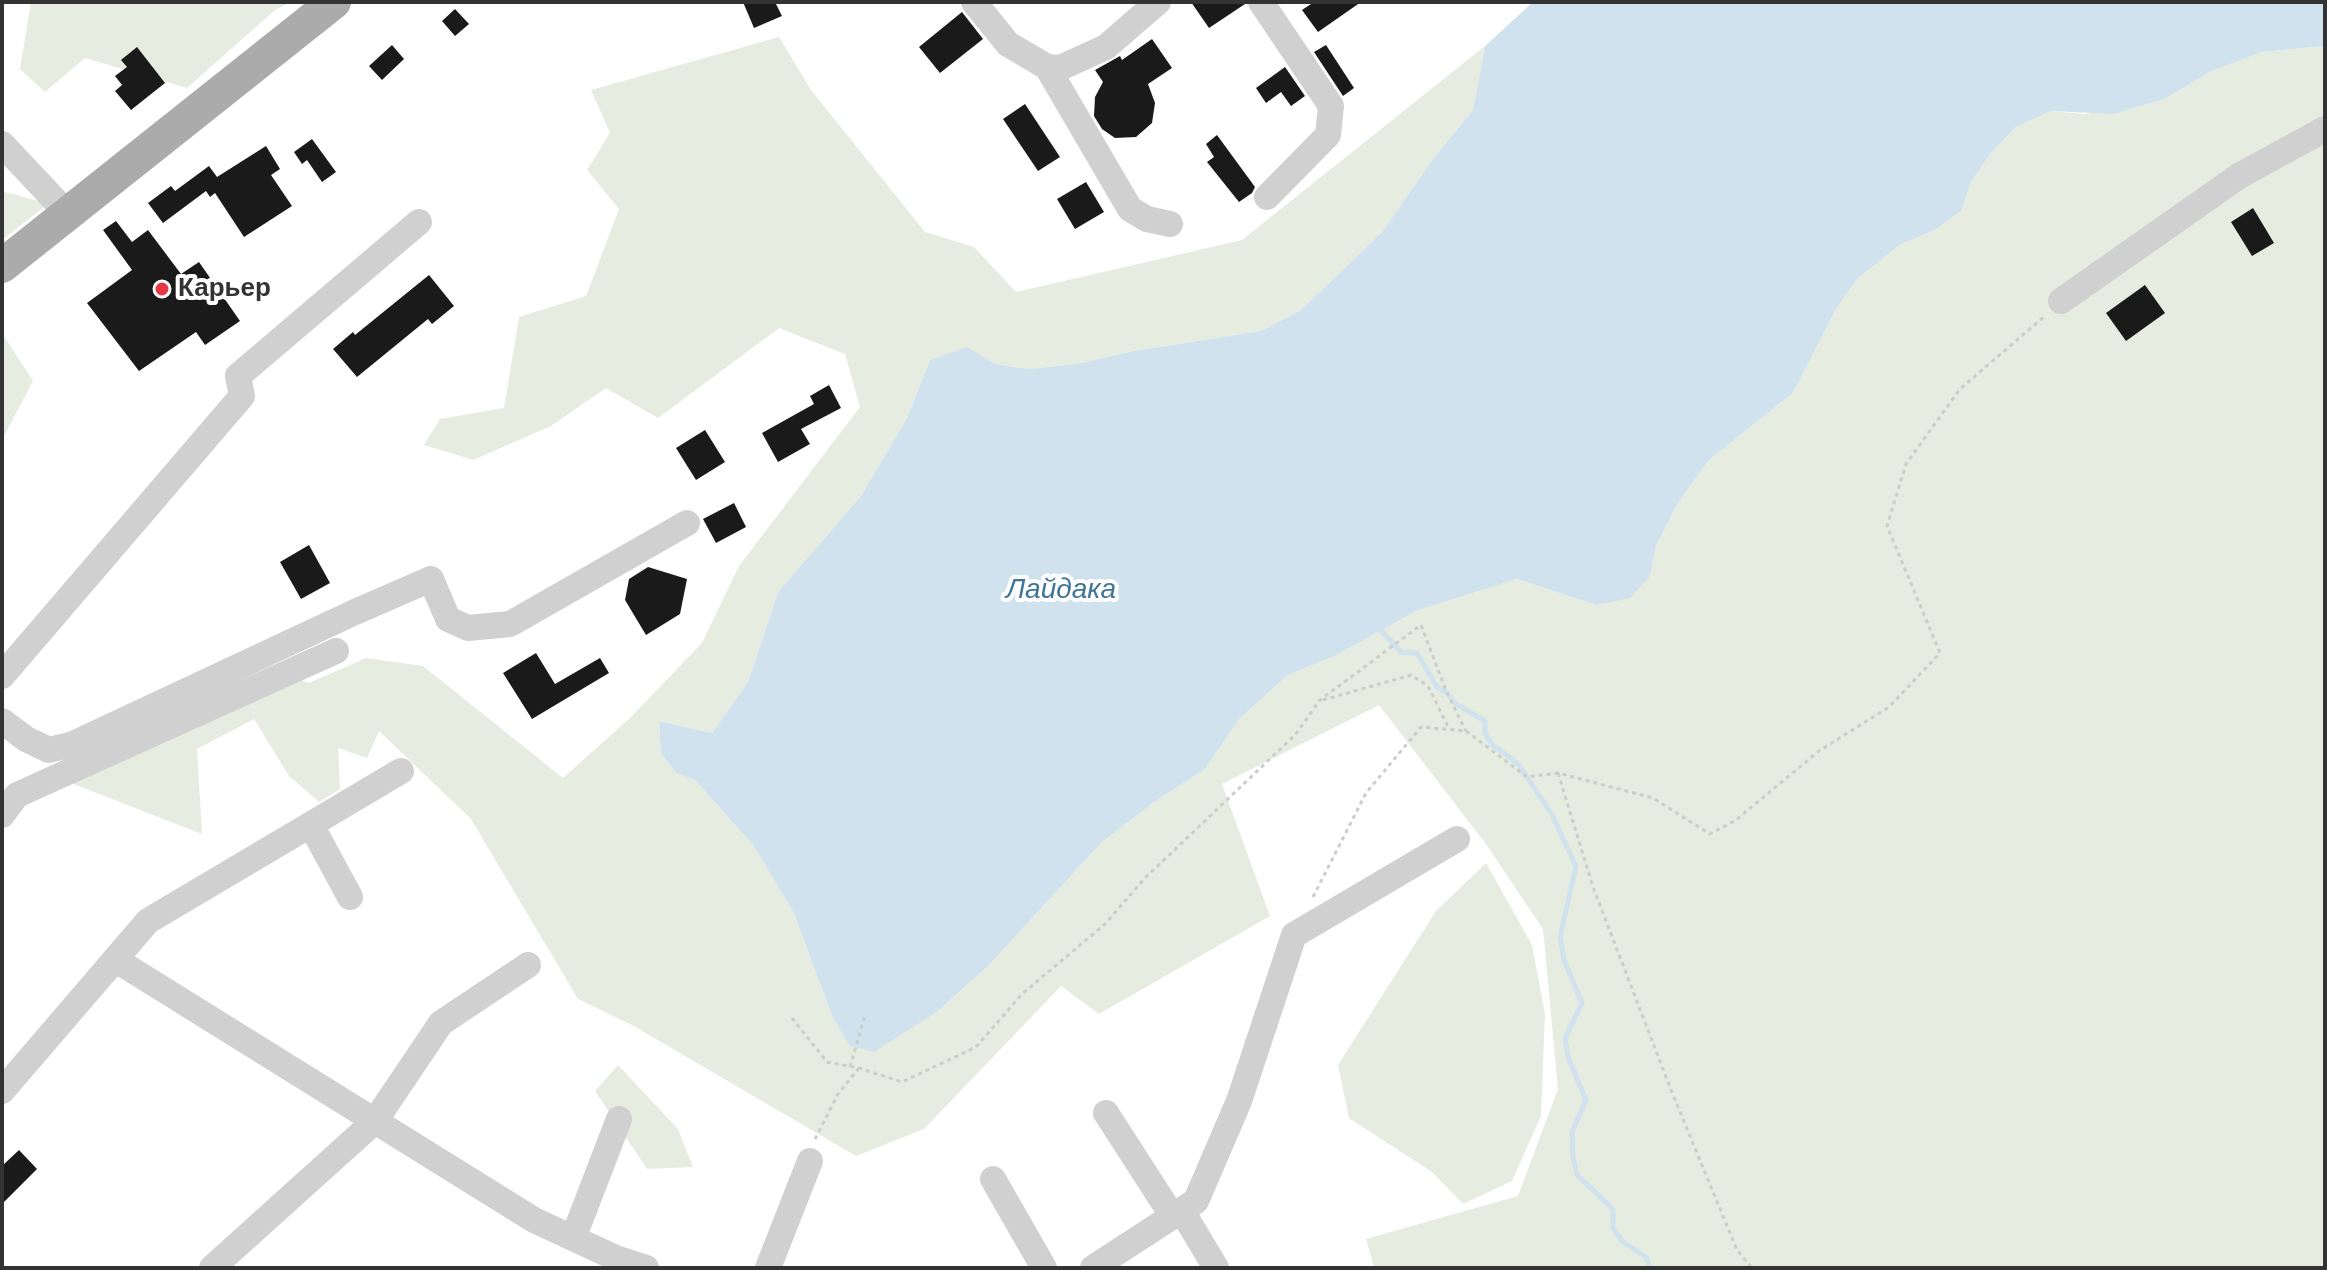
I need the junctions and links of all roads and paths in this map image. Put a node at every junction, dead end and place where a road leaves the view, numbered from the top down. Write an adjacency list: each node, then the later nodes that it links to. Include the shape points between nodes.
1 (334, 2): 9 (main road)
2 (974, 2): 5 (street, via 1008,44)
3 (1158, 2): 5 (street, via 1106,47 1060,68)
4 (1261, 2): 8 (street, via 1331,106 1328,135)
5 (1047, 67): 11 (street, via 1130,209)
6 (2325, 129): 13 (street, via 2239,176)
7 (2, 144): 9 (street)
8 (1267, 197)
9 (67, 213): 12 (main road)
10 (419, 222): 16 (street, via 238,376 242,396)
11 (1170, 224)
12 (2, 266)
13 (2061, 301): 22 (path, via 1960,389 1906,464 1887,526 1940,653 1889,707 1819,751 1736,820 1710,834 1653,798)
14 (687, 523): 18 (street, via 510,624 468,628 448,619 431,579 73,744 49,750)
15 (336, 651): 23 (street, via 17,795)
16 (2, 676)
17 (1320, 700): 19 (path, via 1411,675 1428,686); 20 (path, via 1421,625); 33 (path, via 1295,735 1145,878 1105,924 1022,994 976,1047 902,1082)
18 (2, 721)
19 (1449, 729): 20 (path); 27 (path, via 1421,727 1366,793)
20 (1466, 731): 22 (path, via 1527,777)
21 (401, 771): 24 (street)
22 (1558, 773): 49 (path, via 1593,887 1671,1090 1737,1250)
23 (2, 815)
24 (311, 825): 26 (street); 28 (street, via 148,921)
25 (1457, 839): 27 (street)
26 (350, 897)
27 (1294, 935): 40 (street, via 1239,1101 1196,1201)
28 (116, 960): 34 (street); 37 (street)
29 (528, 965): 37 (street, via 441,1023)
30 (865, 1015): 32 (path)
31 (792, 1018): 32 (path, via 827,1062)
32 (850, 1067): 33 (path)
33 (859, 1068): 38 (path, via 817,1133)
34 (2, 1091)
35 (1106, 1113): 40 (street)
36 (619, 1119): 41 (street)
37 (375, 1121): 41 (street, via 534,1220); 43 (street)
38 (810, 1161): 45 (street)
39 (993, 1179): 46 (street)
40 (1178, 1214): 47 (street); 48 (street)
41 (574, 1236): 42 (street)
42 (616, 1263): 44 (street)
43 (212, 1268)
44 (646, 1268)
45 (768, 1268)
46 (1044, 1268)
47 (1093, 1268)
48 (1216, 1268)
49 (1752, 1268)

